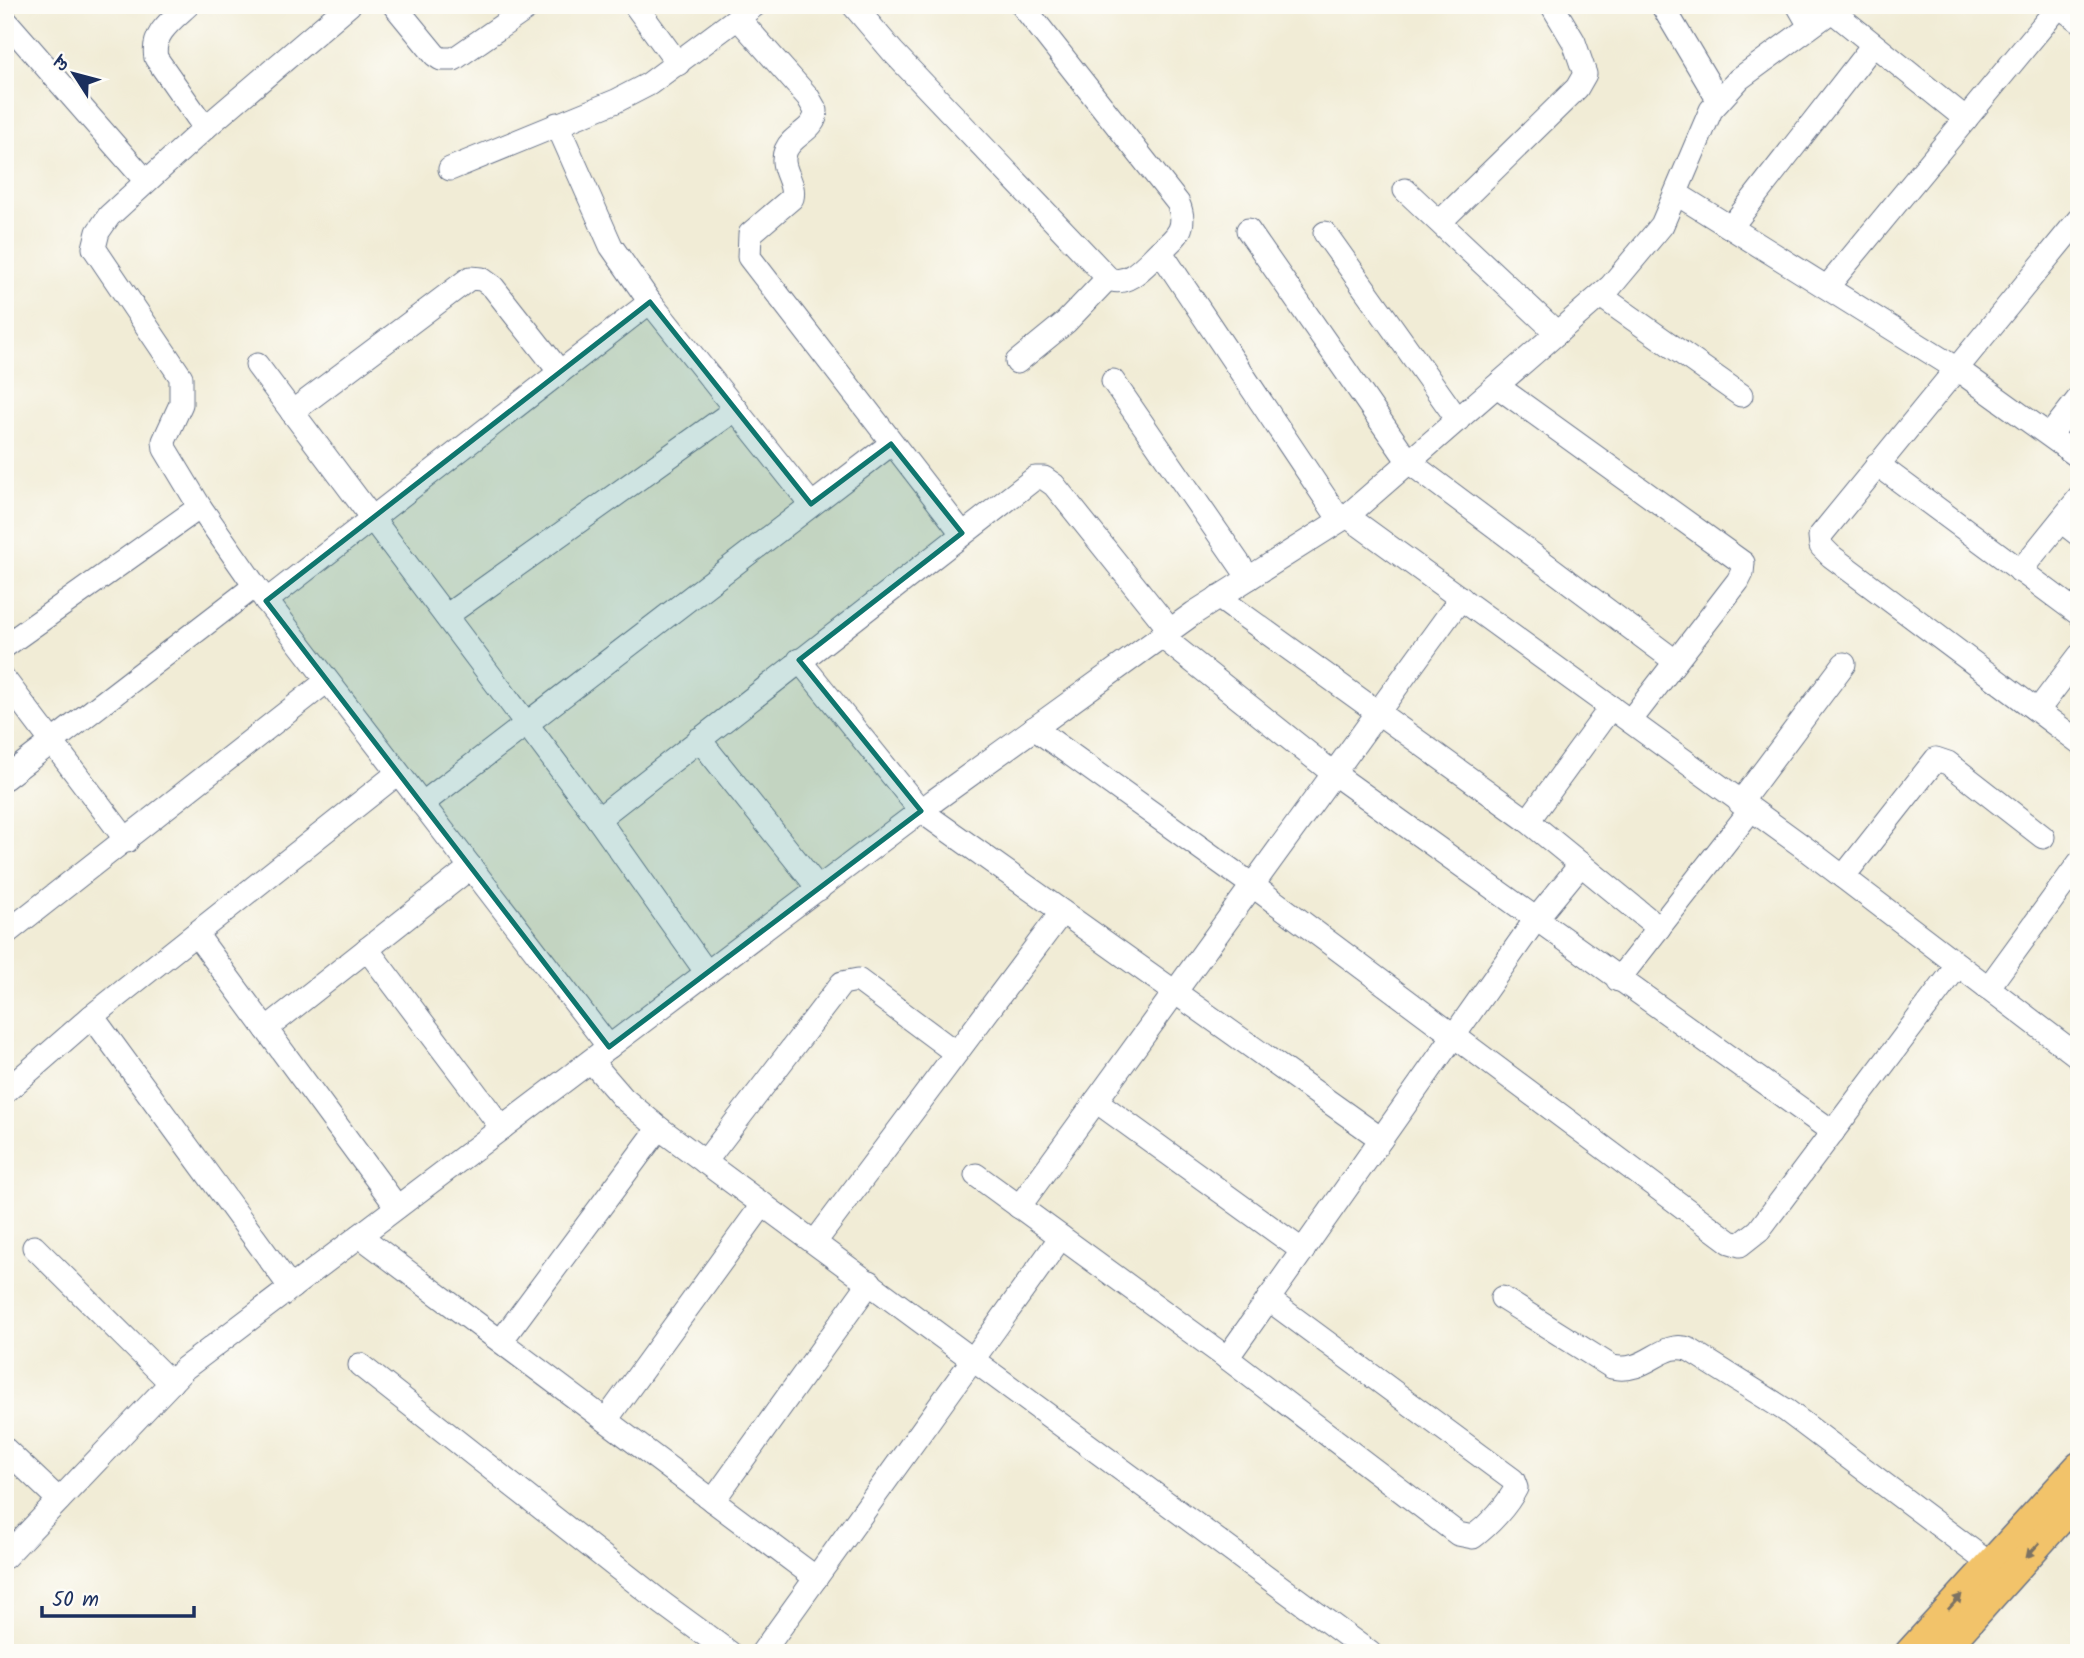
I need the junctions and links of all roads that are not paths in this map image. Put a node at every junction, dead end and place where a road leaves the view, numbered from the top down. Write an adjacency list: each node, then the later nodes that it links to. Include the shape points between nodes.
1 (188, 5): 22 (street, via 161,31 154,47 156,58)
2 (349, 5): 22 (street)
3 (394, 5): 12 (street, via 441,59 454,59)
4 (635, 5): 18 (street)
5 (853, 5): 33 (street)
6 (1022, 5): 32 (street, via 1178,204 1183,223 1178,237)
7 (1552, 5): 28 (street, via 1574,42 1584,74 1577,88)
8 (1662, 5): 19 (street)
9 (1798, 5): 16 (street)
10 (2059, 6): 15 (street); 20 (street)
11 (1835, 8): 16 (street); 17 (street)
12 (518, 9)
13 (746, 12): 18 (street); 50 (street, via 816,111 812,124 790,142 783,158 792,198 750,234 750,257)
14 (5, 20): 24 (street)
15 (2079, 21)
16 (1810, 26): 19 (street, via 1739,79)
17 (1873, 45): 20 (street); 29 (street)
18 (678, 64): 21 (street, via 616,101)
19 (1719, 101): 26 (street, via 1711,110)
20 (1966, 119): 34 (street)
21 (557, 124): 23 (street); 36 (street, via 611,246)
22 (205, 128): 24 (street)
23 (450, 169)
24 (146, 181): 56 (street, via 109,216 94,248 181,377 181,404 164,441 165,449)
25 (1405, 190): 28 (street)
26 (1677, 194): 29 (street); 35 (street, via 1662,225)
27 (2079, 219): 40 (street)
28 (1440, 222): 37 (street)
29 (1731, 227): 34 (street)
30 (1248, 230): 52 (street)
31 (1325, 233): 48 (street)
32 (1160, 251): 33 (street, via 1125,280); 57 (street)
33 (1108, 278): 38 (street, via 1066,322)
34 (1828, 286): 40 (street)
35 (1601, 296): 37 (street); 44 (street)
36 (650, 302): 41 (street); 46 (street)
37 (1557, 333): 43 (street)
38 (1017, 362)
39 (257, 365): 47 (street)
40 (1957, 369): 49 (street); 53 (street)
41 (560, 372): 47 (street, via 493,287 470,278); 58 (street)
42 (1113, 381): 63 (street)
43 (1497, 386): 48 (street); 73 (street, via 1742,563 1738,581)
44 (1741, 395)
45 (2079, 398): 49 (street)
46 (736, 409): 55 (street); 68 (street)
47 (292, 412): 58 (street)
48 (1458, 420): 52 (street)
49 (2050, 435): 51 (street)
50 (891, 444): 55 (street); 60 (street)
51 (2079, 457)
52 (1409, 462): 57 (street); 73 (street)
53 (1877, 464): 62 (street); 78 (street, via 1826,525 1821,546)
54 (2079, 498): 59 (street)
55 (811, 504): 81 (street)
56 (200, 507): 64 (street); 70 (street)
57 (1344, 518): 63 (street); 66 (street)
58 (372, 519): 64 (street); 68 (street)
59 (2060, 521): 61 (street); 62 (street)
60 (962, 533): 69 (street, via 1035,478 1048,480); 72 (street)
61 (2079, 535)
62 (2020, 571): 67 (street)
63 (1249, 578): 65 (street)
64 (260, 594): 76 (street); 85 (street)
65 (1218, 597): 69 (street); 79 (street)
66 (1461, 598): 77 (street); 79 (street)
67 (2079, 614)
68 (446, 616): 81 (street)
69 (1165, 633): 82 (street); 87 (street)
70 (5, 646)
71 (2079, 656): 78 (street)
72 (799, 660): 83 (street); 91 (street)
73 (1675, 662): 80 (street)
74 (1843, 664): 90 (street)
75 (5, 680): 85 (street)
76 (327, 681): 86 (street); 95 (street)
77 (1611, 707): 80 (street); 93 (street)
78 (2038, 710): 84 (street)
79 (1376, 714): 87 (street); 93 (street)
80 (1630, 721): 90 (street)
81 (526, 724): 89 (street); 92 (street)
82 (1034, 728): 91 (street); 100 (street)
83 (699, 739): 92 (street); 101 (street)
84 (2079, 742)
85 (51, 743): 88 (street); 95 (street)
86 (398, 773): 89 (street); 106 (street)
87 (1333, 773): 100 (street); 103 (street)
88 (5, 778)
89 (422, 804): 98 (street)
90 (1745, 807): 99 (street); 104 (street)
91 (921, 811): 101 (street); 102 (street)
92 (598, 819): 109 (street)
93 (1528, 821): 97 (street)
94 (2043, 837): 99 (street, via 1948,763 1936,760)
95 (127, 841): 105 (street)
96 (2079, 863): 111 (street)
97 (1581, 864): 103 (street); 104 (street)
98 (471, 867): 107 (street); 117 (street)
99 (1843, 877): 108 (street)
100 (1252, 886): 112 (street); 115 (street)
101 (818, 888): 109 (street)
102 (1062, 912): 112 (street); 116 (street)
103 (1536, 919): 110 (street); 115 (street)
104 (1659, 928): 110 (street)
105 (5, 934)
106 (196, 934): 113 (street); 114 (street)
107 (368, 949): 114 (street); 121 (street)
108 (1958, 965): 111 (street); 123 (street)
109 (707, 973): 117 (street)
110 (1618, 980): 123 (street)
111 (1988, 988): 118 (street)
112 (1174, 992): 120 (street); 124 (street)
113 (92, 1016): 119 (street); 136 (street)
114 (266, 1030): 129 (street)
115 (1454, 1037): 123 (street, via 1740,1245 1759,1230); 124 (street)
116 (956, 1053): 125 (street, via 858,980 848,980); 132 (street)
117 (600, 1054): 121 (street); 122 (street, via 624,1098)
118 (2079, 1057)
119 (5, 1092)
120 (1096, 1101): 128 (street); 134 (street)
121 (502, 1128): 129 (street)
122 (659, 1128): 125 (street); 139 (street)
123 (1833, 1132)
124 (1381, 1139): 134 (street)
125 (705, 1162): 127 (street)
126 (976, 1175): 128 (street)
127 (763, 1204): 132 (street); 144 (street)
128 (1019, 1207): 131 (street)
129 (397, 1208): 130 (street)
130 (360, 1236): 136 (street); 139 (street)
131 (1060, 1237): 140 (street); 141 (street)
132 (815, 1242): 135 (street)
133 (34, 1247): 143 (street)
134 (1303, 1251): 138 (street)
135 (870, 1282): 140 (street); 149 (street)
136 (291, 1288): 143 (street)
137 (1502, 1298): 151 (street, via 1612,1367 1636,1368 1672,1347 1690,1350 1787,1411)
138 (1268, 1299): 141 (street); 141 (street, via 1513,1480 1512,1496 1473,1537 1458,1534)
139 (501, 1341): 144 (street)
140 (974, 1358): 152 (street); 155 (street)
141 (1227, 1358)
142 (360, 1365): 153 (street)
143 (171, 1383): 148 (street)
144 (606, 1420): 149 (street)
145 (5, 1449): 148 (street)
146 (2079, 1466): 151 (main road)
147 (2079, 1499): 157 (main road, one-way to 157)
148 (59, 1500): 150 (street)
149 (713, 1501): 152 (street)
150 (5, 1557)
151 (1990, 1564): 156 (main road, one-way to 151)
152 (816, 1578): 154 (street)
153 (730, 1653)
154 (762, 1653)
155 (1370, 1653)
156 (1909, 1653)
157 (1941, 1653)

